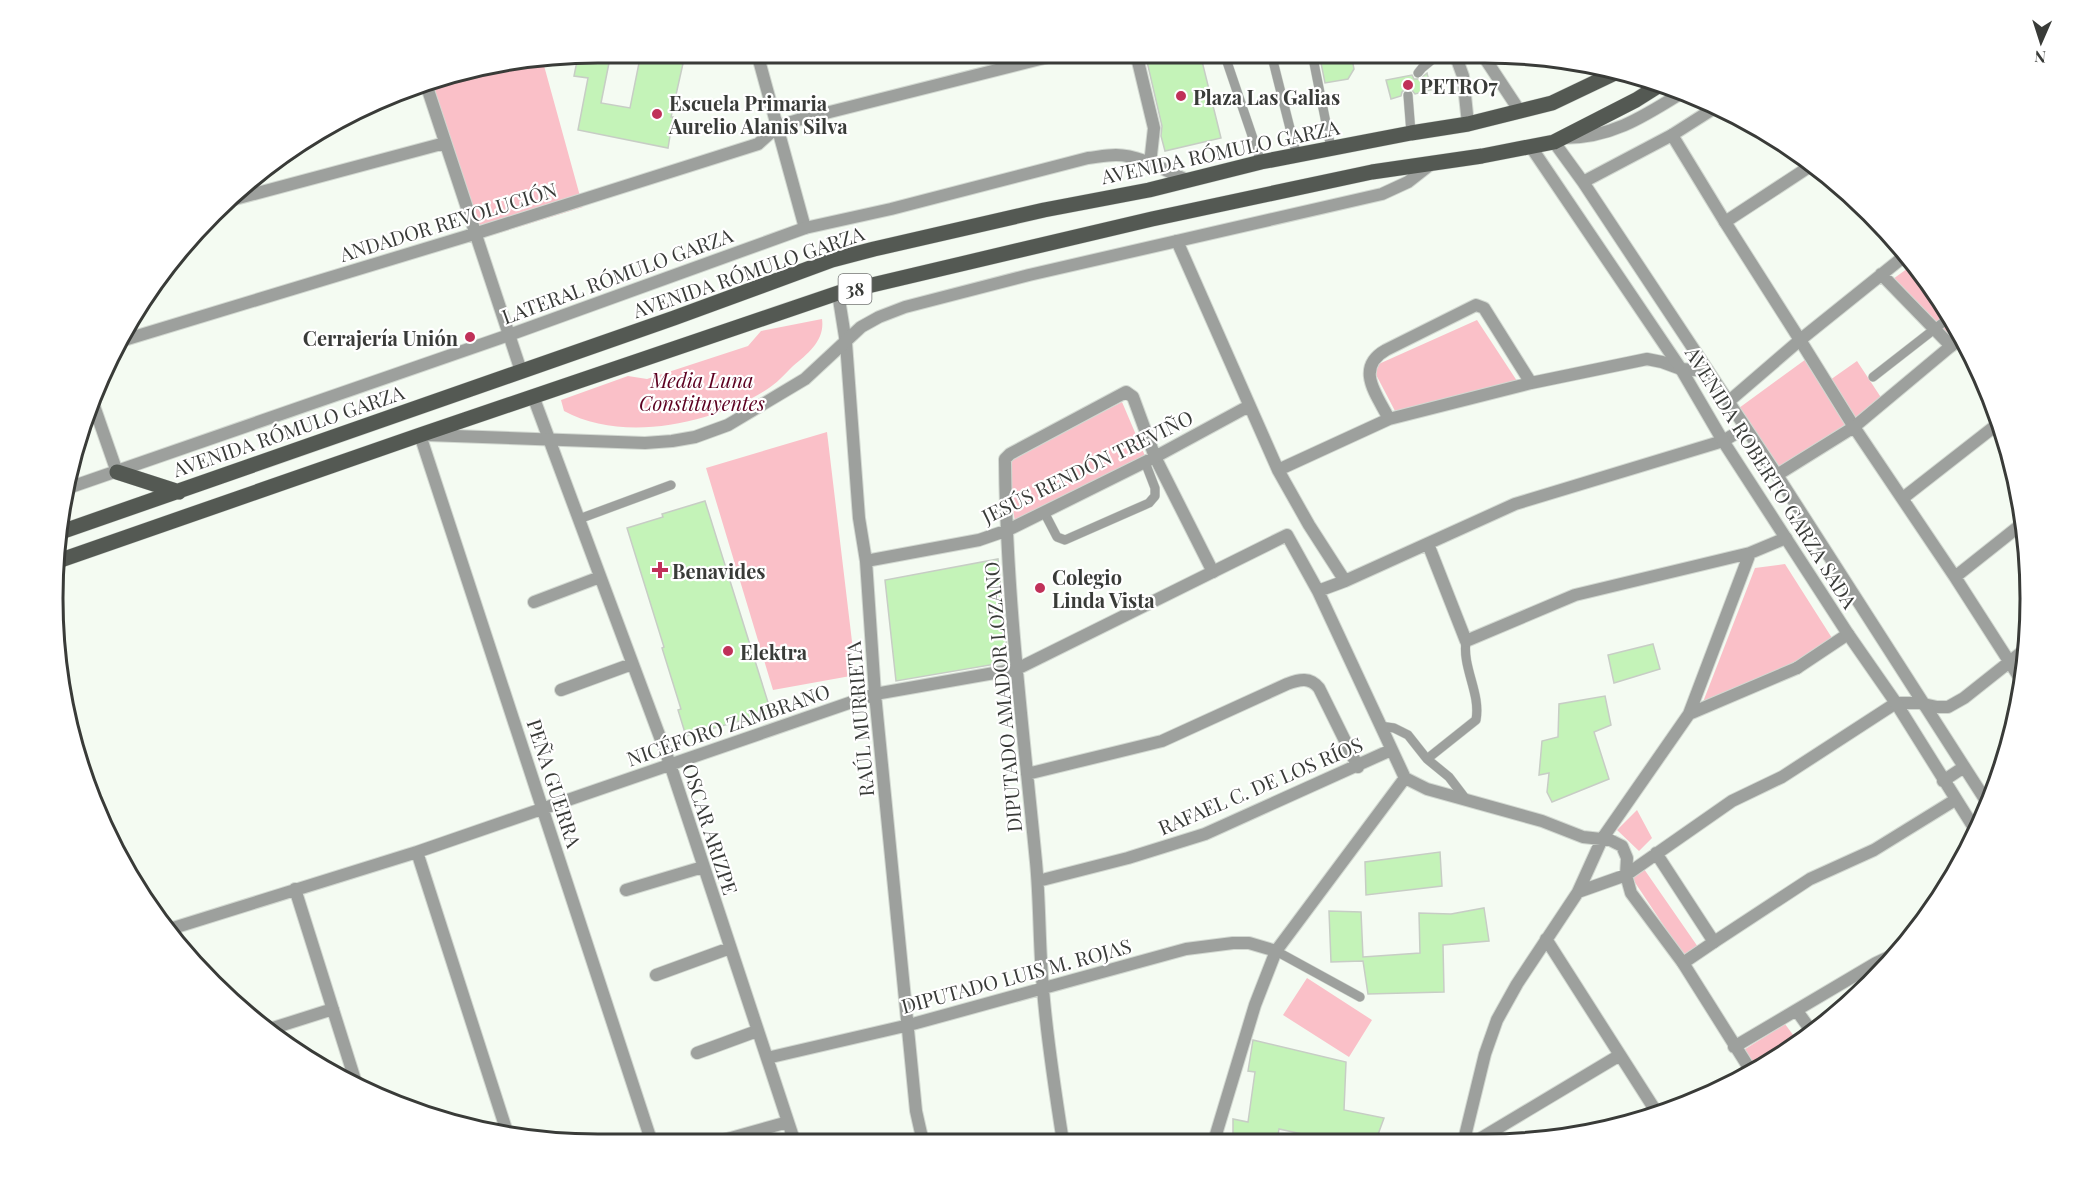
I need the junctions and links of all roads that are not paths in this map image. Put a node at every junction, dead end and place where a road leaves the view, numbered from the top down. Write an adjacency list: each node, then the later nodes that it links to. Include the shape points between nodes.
1 (760, 63): 19 (street)
2 (1024, 63): 19 (street)
3 (1138, 63): 28 (street, via 1154,128)
4 (1227, 63): 27 (lane)
5 (1273, 63): 26 (lane)
6 (1314, 63): 25 (lane)
7 (1428, 63): 10 (lane)
8 (1458, 63): 18 (street)
9 (1488, 63): 16 (street)
10 (1418, 73)
11 (1605, 77): 16 (main road, AVENIDA RÓMULO GARZA / 38, via 1552,103)
12 (428, 90): 23 (street)
13 (1652, 90): 22 (main road, 38)
14 (1408, 95): 20 (lane)
15 (1674, 98): 22 (street, via 1614,130 1587,138)
16 (1519, 110): 18 (main road, AVENIDA RÓMULO GARZA / 38)
17 (1708, 112): 21 (street)
18 (1468, 124): 20 (main road, AVENIDA RÓMULO GARZA / 38)
19 (778, 126): 35 (street); 36 (street, ANDADOR REVOLUCIÓN, via 758,144)
20 (1412, 133): 25 (main road, AVENIDA RÓMULO GARZA / 38)
21 (1671, 135): 32 (street); 34 (street)
22 (1558, 140): 24 (main road, 38); 32 (street, AVENIDA ROBERTO GARZA SADA)
23 (445, 143): 33 (street); 36 (street)
24 (1531, 147): 29 (main road, 38); 49 (street, AVENIDA ROBERTO GARZA SADA)
25 (1331, 148): 26 (main road, AVENIDA RÓMULO GARZA / 38)
26 (1297, 156): 27 (main road, AVENIDA RÓMULO GARZA / 38)
27 (1262, 162): 31 (main road, AVENIDA RÓMULO GARZA / 38)
28 (1150, 164): 31 (street, LATERAL RÓMULO GARZA); 35 (street, LATERAL RÓMULO GARZA, via 1118,155 1088,158)
29 (1431, 164): 37 (street, via 1382,195); 40 (main road, 38, via 1372,172 1164,216)
30 (1805, 170): 34 (street)
31 (1187, 180): 50 (main road, AVENIDA RÓMULO GARZA / 38, via 853,255)
32 (1583, 182): 51 (street, AVENIDA ROBERTO GARZA SADA)
33 (245, 196)
34 (1725, 222): 45 (street)
35 (805, 228): 43 (street, LATERAL RÓMULO GARZA)
36 (474, 234): 43 (street); 44 (street, ANDADOR REVOLUCIÓN)
37 (1177, 241): 46 (street, via 905,307 861,327); 56 (street)
38 (1899, 260): 39 (street)
39 (1881, 274): 42 (street); 45 (street)
40 (838, 293): 46 (street, RAÚL MURRIETA); 54 (main road, 38)
41 (1943, 323): 42 (lane)
42 (1935, 329): 48 (street); 52 (lane)
43 (509, 335): 50 (street); 67 (street, LATERAL RÓMULO GARZA)
44 (131, 338)
45 (1800, 340): 55 (street); 59 (street)
46 (846, 343): 63 (street, via 805,379 728,425 695,437 645,442); 82 (street, RAÚL MURRIETA, via 859,518)
47 (1955, 343): 48 (street)
48 (1951, 346): 59 (street)
49 (1681, 369): 51 (street); 53 (street, via 1647,359); 64 (street, AVENIDA ROBERTO GARZA SADA)
50 (521, 370): 71 (main road, AVENIDA RÓMULO GARZA / 38)
51 (1708, 371): 55 (street, AVENIDA ROBERTO GARZA SADA)
52 (1873, 377)
53 (1531, 383): 58 (street); 58 (street, via 1484,308 1476,305 1373,360 1370,377)
54 (533, 396): 62 (main road, 38); 63 (street, OSCAR ARIZPE)
55 (1728, 402): 60 (street, AVENIDA ROBERTO GARZA SADA)
56 (1249, 406): 65 (street, JESÚS RENDÓN TREVIÑO); 66 (street)
57 (96, 413): 67 (street)
58 (1389, 419): 66 (street)
59 (1854, 427): 68 (street); 72 (street)
60 (1745, 428): 64 (street); 68 (street, AVENIDA ROBERTO GARZA SADA)
61 (1993, 428): 72 (street)
62 (420, 435): 63 (street); 81 (main road, 38); 113 (street, PEÑA GUERRA)
63 (550, 440): 74 (street, OSCAR ARIZPE)
64 (1723, 441): 78 (street, AVENIDA ROBERTO GARZA SADA); 79 (street, via 1515,504)
65 (1150, 459): 73 (street, JESÚS RENDÓN TREVIÑO); 73 (lane, via 1155,496 1149,503 1065,540 1057,537); 77 (street, DIPUTADO AMADOR LOZANO, via 1133,397 1129,392 1122,393 1006,457); 83 (street)
66 (1278, 470): 86 (street)
67 (117, 472): 70 (street, LATERAL RÓMULO GARZA); 71 (main road)
68 (1777, 475): 99 (street, AVENIDA ROBERTO GARZA SADA)
69 (671, 485): 74 (lane)
70 (75, 486)
71 (179, 492): 76 (main road, AVENIDA RÓMULO GARZA / 38)
72 (1903, 498): 85 (street)
73 (1044, 512): 77 (street, JESÚS RENDÓN TREVIÑO)
74 (579, 519): 84 (street, OSCAR ARIZPE)
75 (2015, 529): 85 (street)
76 (68, 530)
77 (1008, 530): 82 (street, JESÚS RENDÓN TREVIÑO, via 978,540); 94 (street, DIPUTADO AMADOR LOZANO)
78 (1786, 538): 80 (street); 89 (street, AVENIDA ROBERTO GARZA SADA)
79 (1428, 544): 86 (street); 90 (street)
80 (1750, 553): 90 (street, via 1575,595); 100 (street)
81 (64, 559)
82 (866, 561): 97 (street, RAÚL MURRIETA)
83 (1213, 572): 87 (street, NICÉFORO ZAMBRANO, via 1287,535); 94 (street, NICÉFORO ZAMBRANO)
84 (600, 577): 88 (street); 93 (street, OSCAR ARIZPE)
85 (1955, 577): 92 (street)
86 (1345, 581): 87 (street)
87 (1318, 591): 101 (street)
88 (534, 602)
89 (1848, 634): 98 (street, AVENIDA ROBERTO GARZA SADA); 100 (street, via 1797,668)
90 (1466, 641): 103 (lane, via 1466,661 1478,710 1476,720)
91 (2016, 655): 92 (street)
92 (2008, 662): 95 (street); 99 (street, via 1948,707)
93 (632, 664): 96 (street); 104 (street, OSCAR ARIZPE)
94 (1017, 669): 97 (street, NICÉFORO ZAMBRANO); 107 (street, DIPUTADO AMADOR LOZANO)
95 (2015, 671)
96 (561, 690)
97 (875, 694): 104 (street, NICÉFORO ZAMBRANO); 136 (street, RAÚL MURRIETA)
98 (1896, 703): 99 (street); 109 (street, AVENIDA ROBERTO GARZA SADA); 117 (street, via 1782,777 1732,801)
99 (1925, 704): 106 (street, AVENIDA ROBERTO GARZA SADA)
100 (1689, 714): 115 (street)
101 (1380, 726): 102 (street); 103 (lane, via 1401,730)
102 (1391, 750): 105 (street, RAFAEL C. DE LOS RÍOS); 108 (street)
103 (1427, 759): 111 (lane)
104 (670, 764): 113 (street, NICÉFORO ZAMBRANO); 118 (street, OSCAR ARIZPE)
105 (1358, 766): 107 (street, via 1319,688 1308,680 1287,684 1162,741); 120 (street, RAFAEL C. DE LOS RÍOS, via 1205,834)
106 (1964, 767): 109 (street); 110 (street, AVENIDA ROBERTO GARZA SADA)
107 (1027, 774): 120 (street, DIPUTADO AMADOR LOZANO)
108 (1405, 777): 111 (street, via 1427,789); 128 (street)
109 (1943, 781): 112 (street, AVENIDA ROBERTO GARZA SADA)
110 (1982, 795)
111 (1466, 798): 115 (street, via 1583,837)
112 (1955, 800): 114 (street, AVENIDA ROBERTO GARZA SADA); 126 (street, via 1874,850 1810,879)
113 (543, 809): 116 (street, NICÉFORO ZAMBRANO); 149 (street, PEÑA GUERRA)
114 (1970, 823)
115 (1602, 838): 119 (street, via 1622,846 1627,858); 123 (street)
116 (417, 852): 121 (street, NICÉFORO ZAMBRANO); 148 (street)
117 (1656, 854): 119 (street); 126 (street)
118 (703, 867): 122 (street); 127 (street, OSCAR ARIZPE)
119 (1626, 875): 123 (street); 129 (street, via 1631,893)
120 (1038, 881): 132 (street, DIPUTADO AMADOR LOZANO)
121 (295, 889): 124 (street, NICÉFORO ZAMBRANO); 134 (street)
122 (626, 890)
123 (1578, 892): 125 (street)
124 (176, 927)
125 (1546, 939): 142 (street); 155 (street, via 1497,1020)
126 (1714, 942): 129 (street)
127 (730, 948): 131 (street); 139 (street, OSCAR ARIZPE)
128 (1276, 951): 132 (street, DIPUTADO LUIS M. ROJAS, via 1249,943 1186,949); 133 (lane); 154 (street, via 1255,1005)
129 (1683, 963): 140 (street)
130 (1877, 963): 135 (street)
131 (656, 975)
132 (1043, 987): 136 (street, DIPUTADO LUIS M. ROJAS); 153 (street, DIPUTADO AMADOR LOZANO)
133 (1360, 997)
134 (333, 1009): 138 (street); 145 (street)
135 (1797, 1011): 137 (street); 140 (street)
136 (909, 1025): 143 (street, DIPUTADO LUIS M. ROJAS); 152 (street, RAÚL MURRIETA)
137 (1807, 1025)
138 (278, 1027)
139 (757, 1031): 141 (street); 143 (street, OSCAR ARIZPE)
140 (1734, 1047): 144 (street)
141 (697, 1053)
142 (1620, 1055): 146 (street); 156 (street)
143 (767, 1058): 147 (street, OSCAR ARIZPE)
144 (1747, 1065)
145 (353, 1074)
146 (1653, 1107)
147 (788, 1122): 150 (street); 151 (street, OSCAR ARIZPE)
148 (505, 1126)
149 (649, 1134)
150 (745, 1134)
151 (792, 1134)
152 (921, 1134)
153 (1062, 1134)
154 (1216, 1134)
155 (1465, 1134)
156 (1488, 1134)

